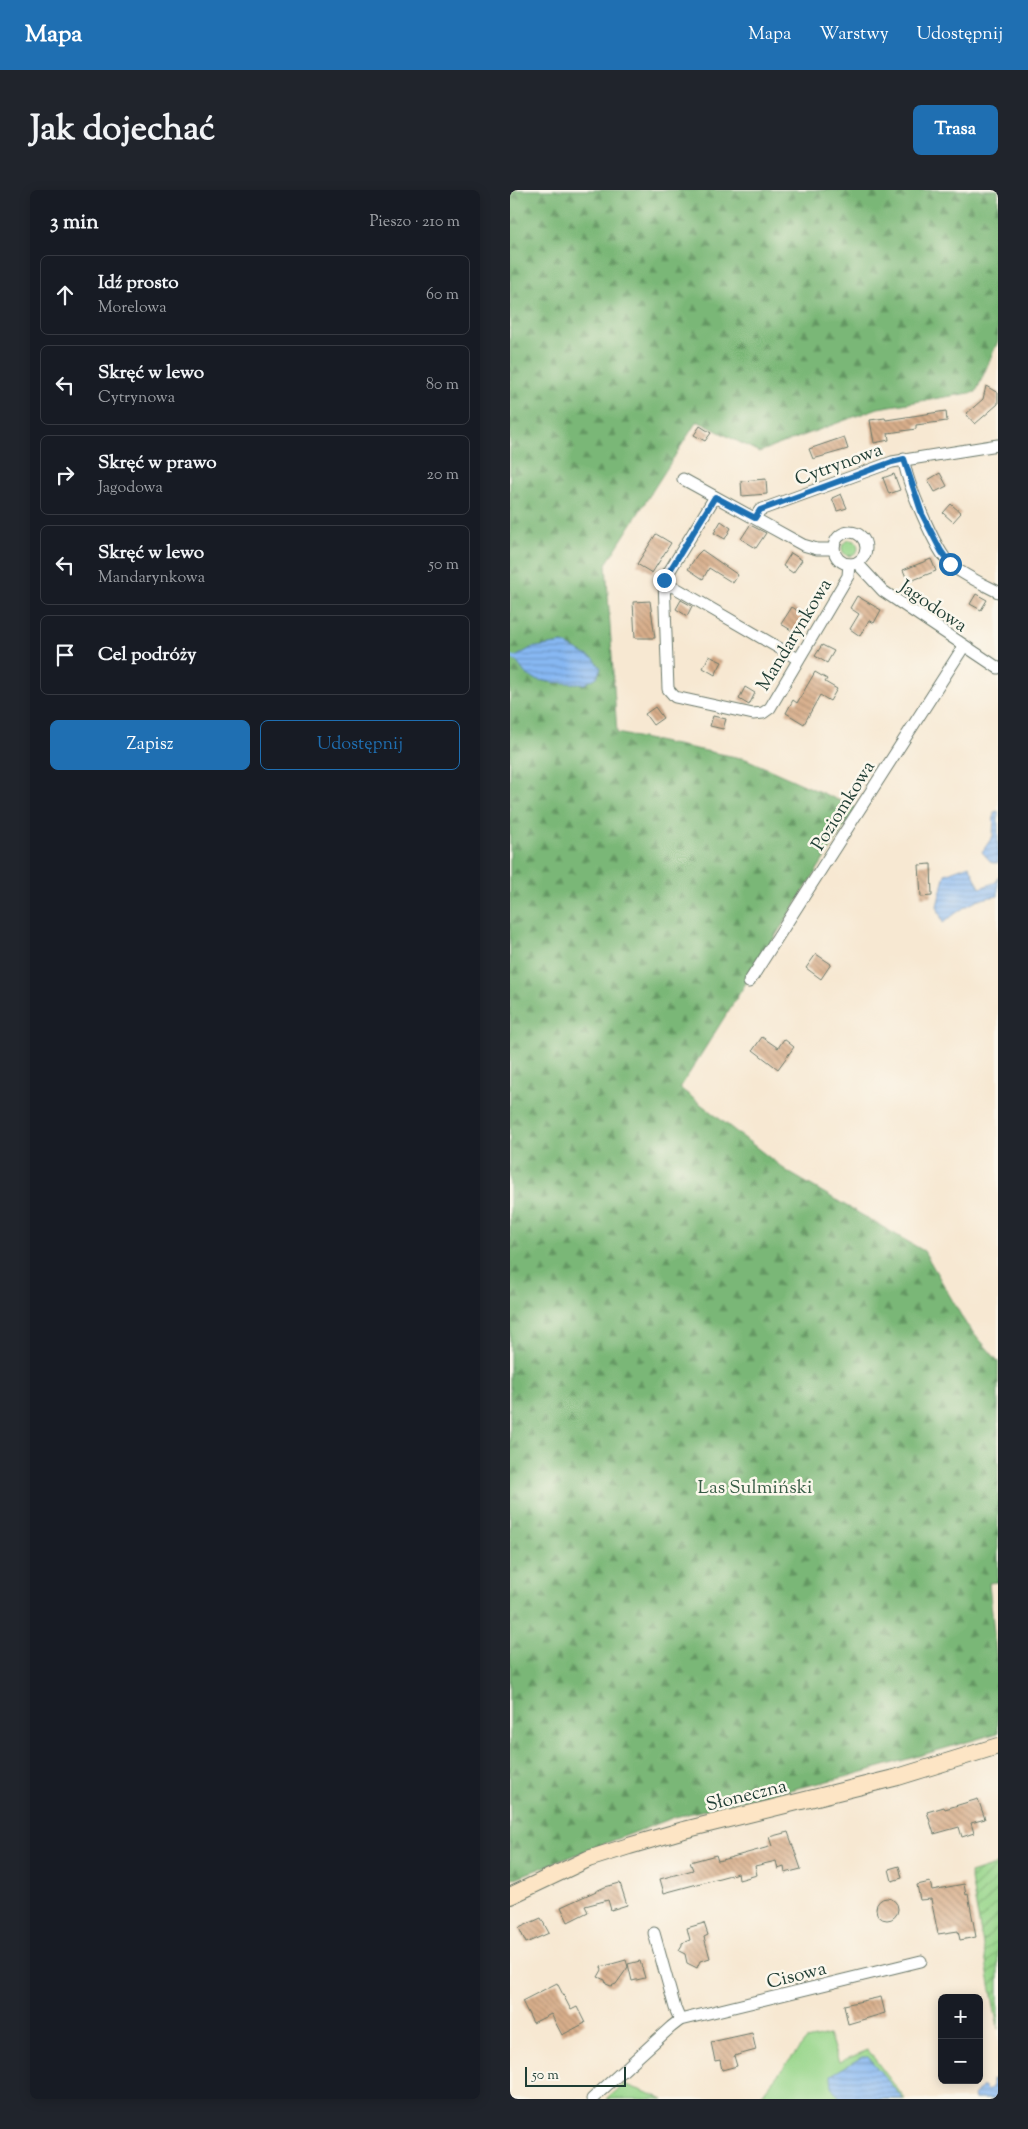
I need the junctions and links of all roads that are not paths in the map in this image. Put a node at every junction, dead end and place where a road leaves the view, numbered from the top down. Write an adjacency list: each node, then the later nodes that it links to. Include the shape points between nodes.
1 (998, 445): 2 (street, Cytrynowa)
2 (904, 459): 5 (street, Cytrynowa, via 760,510); 9 (street, via 922,514 950,564)
3 (683, 479): 4 (street)
4 (715, 497): 5 (street); 8 (street, Mandarynkowa, via 666,575)
5 (755, 518): 6 (street, via 803,545)
6 (834, 549): 7 (street, via 838,559); 7 (street, via 837,539 845,533 860,536 866,545 865,556)
7 (853, 564): 10 (street, Jagodowa, via 883,591); 11 (street, Mandarynkowa)
8 (664, 586): 11 (street, via 674,587); 11 (street, Mandarynkowa, via 668,689 675,697 762,713 770,708)
9 (998, 592)
10 (964, 646): 12 (street, Jagodowa); 13 (street, Poziomkowa)
11 (798, 659)
12 (998, 668)
13 (749, 982)
14 (998, 1746): 15 (street, Słoneczna, via 898,1777 629,1846 588,1860)
15 (510, 1896)
16 (654, 1933): 18 (street)
17 (921, 1961): 18 (street, Cisowa)
18 (680, 2020): 19 (street, Cisowa)
19 (592, 2099)

